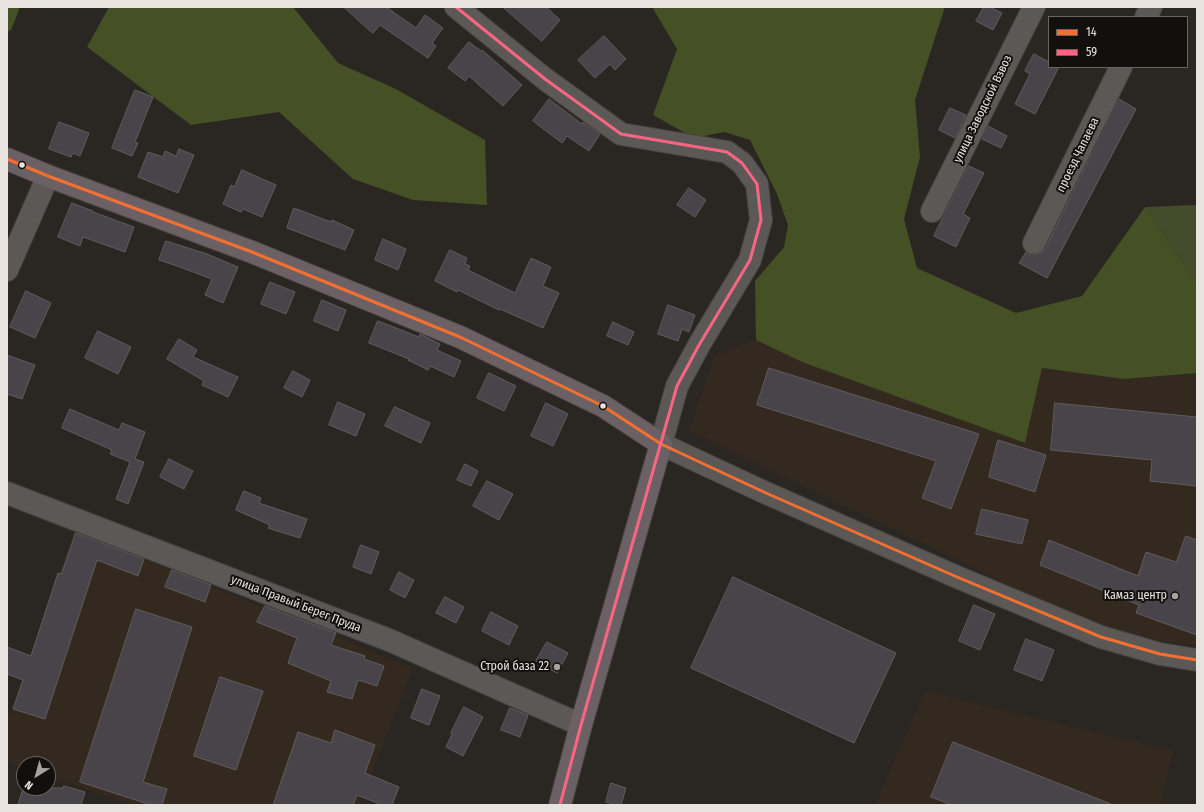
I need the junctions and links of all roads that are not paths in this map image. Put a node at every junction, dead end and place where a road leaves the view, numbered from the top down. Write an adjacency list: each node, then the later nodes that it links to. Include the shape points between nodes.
1 (456, 7): 9 (street, via 545,79 621,134 727,152 742,163 757,184 761,220 750,260 677,386)
2 (1034, 7): 6 (street, улица Заводской Взвоз)
3 (1121, 68): 7 (street, проезд Чапаева)
4 (7, 159): 5 (main road)
5 (48, 176): 8 (street); 9 (main road, via 252,252 460,337 603,406)
6 (932, 211)
7 (1034, 243)
8 (7, 270)
9 (660, 444): 11 (street, via 943,571 1101,637 1160,654); 12 (main road)
10 (7, 493): 12 (street, улица Правый Берег Пруда, via 389,640)
11 (1197, 660)
12 (581, 725): 13 (main road)
13 (560, 805)

